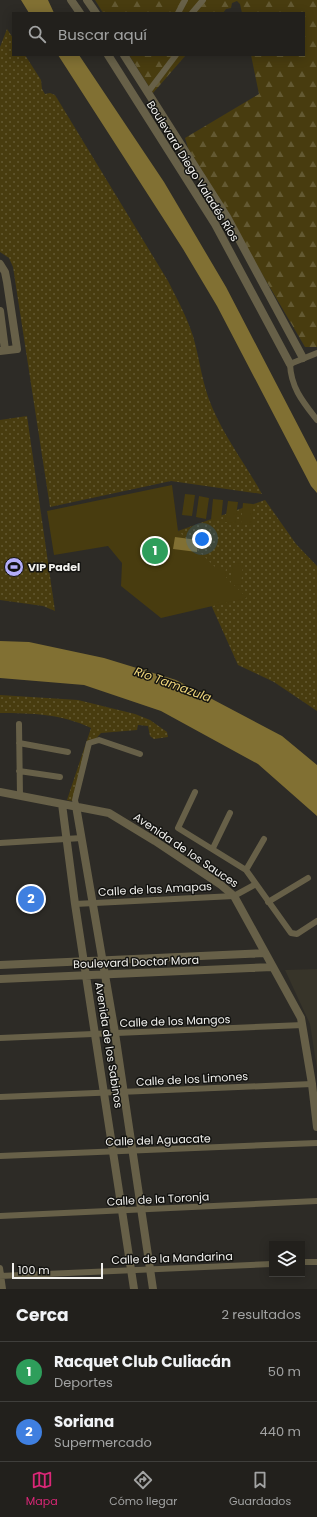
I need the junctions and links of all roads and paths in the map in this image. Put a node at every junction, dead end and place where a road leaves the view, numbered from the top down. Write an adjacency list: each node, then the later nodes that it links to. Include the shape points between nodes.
1 (71, 0): 5 (street)
2 (87, 0): 6 (street)
3 (185, 0): 7 (street)
4 (203, 0): 8 (street)
5 (79, 12)
6 (95, 12)
7 (179, 12)
8 (193, 12)
9 (109, 56): 20 (street, Boulevard Diego Valadés Ríos, via 215,224)
10 (125, 56): 12 (street, Boulevard Diego Valadés Ríos)
11 (175, 56): 12 (street)
12 (148, 92): 19 (street, Boulevard Diego Valadés Ríos, via 227,217)
13 (0, 264): 15 (street, via 5,272)
14 (0, 311): 16 (street)
15 (16, 338): 16 (street); 17 (street, via 17,349)
16 (2, 339): 17 (street)
17 (3, 351)
18 (317, 353): 19 (street)
19 (303, 358): 20 (street)
20 (290, 364): 21 (street, via 293,385)
21 (317, 420)
22 (18, 724): 23 (street)
23 (19, 743): 24 (street); 26 (street)
24 (68, 752)
25 (140, 754): 32 (street, via 98,740 89,743 75,800)
26 (19, 771): 27 (street); 30 (street)
27 (60, 777)
28 (0, 792): 30 (street, Avenida de los Sauces)
29 (195, 792): 38 (street, via 178,828)
30 (20, 796): 31 (street, Avenida de los Sauces)
31 (62, 804): 32 (street, Avenida de los Sauces); 35 (street, Avenida de los Sabinos)
32 (76, 806): 34 (street, Avenida de los Sabinos); 42 (street, Avenida de los Sauces, via 110,813)
33 (230, 813): 38 (street)
34 (82, 838): 35 (street); 43 (street, Avenida de los Sabinos)
35 (65, 839): 37 (street); 45 (street, Avenida de los Sabinos)
36 (264, 839): 39 (street)
37 (0, 842)
38 (213, 848): 39 (street)
39 (246, 870): 41 (street)
40 (308, 878): 44 (street)
41 (256, 884): 42 (street, Calle de las Amapas); 44 (street)
42 (234, 896): 43 (street, Calle de las Amapas); 47 (street, Avenida de los Sauces)
43 (93, 902): 45 (street, Calle de las Amapas); 48 (street, Avenida de los Sabinos)
44 (268, 902): 46 (street, via 291,933 294,934)
45 (75, 904): 49 (street, Avenida de los Sabinos)
46 (317, 921)
47 (265, 953): 48 (street, Boulevard Doctor Mora); 51 (street, Avenida de los Sauces)
48 (102, 960): 49 (street, Boulevard Doctor Mora); 52 (street, Avenida de los Sabinos)
49 (85, 961): 50 (street, Boulevard Doctor Mora); 53 (street, Avenida de los Sabinos)
50 (0, 965)
51 (273, 967): 52 (street, Boulevard Doctor Mora); 55 (street, Avenida de los Sauces)
52 (104, 974): 53 (street, Boulevard Doctor Mora); 56 (street, Avenida de los Sabinos)
53 (87, 975): 54 (street, Boulevard Doctor Mora); 57 (street, Avenida de los Sabinos)
54 (0, 979)
55 (303, 1025): 56 (street, Calle de los Mangos); 59 (street, Avenida de los Sauces)
56 (115, 1033): 57 (street, Calle de los Mangos); 60 (street, Avenida de los Sabinos)
57 (96, 1034): 58 (street, Calle de los Mangos); 61 (street, Avenida de los Sabinos)
58 (0, 1038)
59 (312, 1084): 60 (street, Calle de los Limones); 63 (street, Avenida de los Sauces)
60 (123, 1092): 61 (street, Calle de los Limones); 65 (street, Avenida de los Sabinos)
61 (105, 1093): 62 (street, Calle de los Limones); 66 (street, Avenida de los Sabinos)
62 (0, 1098)
63 (317, 1121)
64 (317, 1143): 65 (street, Calle del Aguacate)
65 (132, 1151): 66 (street, Calle del Aguacate); 69 (street, Avenida de los Sabinos)
66 (114, 1152): 67 (street, Calle del Aguacate); 70 (street, Avenida de los Sabinos)
67 (0, 1156)
68 (317, 1202): 69 (street, Calle de la Toronja)
69 (141, 1210): 70 (street, Calle de la Toronja); 76 (street, Avenida de los Sabinos)
70 (122, 1211): 71 (street, Calle de la Toronja); 77 (street, Avenida de los Sabinos)
71 (0, 1216)
72 (305, 1262): 73 (street)
73 (317, 1262)
74 (269, 1264): 76 (street, Calle de la Mandarina)
75 (0, 1268): 78 (street)
76 (150, 1269): 77 (street, Calle de la Mandarina); 81 (street, Avenida de los Sabinos)
77 (131, 1270): 78 (street, Calle de la Mandarina); 80 (street, Avenida de los Sabinos)
78 (1, 1276): 79 (street)
79 (3, 1289)
80 (134, 1289)
81 (153, 1289)

